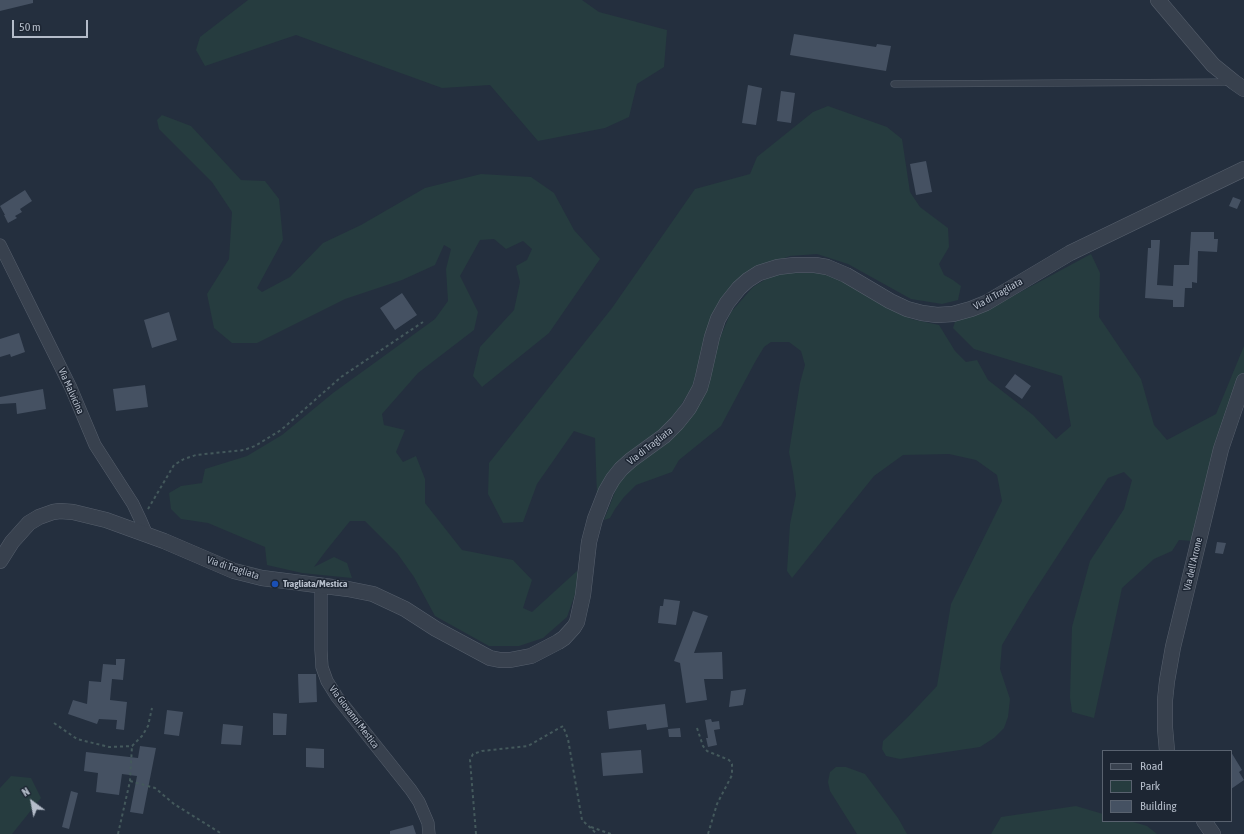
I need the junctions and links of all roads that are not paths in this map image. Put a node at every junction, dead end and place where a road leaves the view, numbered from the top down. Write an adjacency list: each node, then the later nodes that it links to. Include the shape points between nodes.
1 (1158, 0): 3 (street, via 1218,70)
2 (894, 84): 3 (lane)
3 (1239, 85)
4 (1244, 170): 9 (street, Via di Tragliata, via 1086,245 992,299 958,313 937,315 906,309 846,275 815,265 778,267 748,280 727,303 718,319 700,388 689,408 671,430 626,464 609,485 589,542 577,622 564,638 536,654 510,660 490,658 405,609 373,594)
5 (0, 245): 7 (street, Via Malvicina, via 71,388 95,445 130,498)
6 (1244, 381): 10 (street, Via dell'Arrone, via 1221,449 1173,647 1165,700)
7 (147, 536): 8 (street, Via di Tragliata, via 100,518 74,512 53,512 29,523); 9 (street, Via di Tragliata, via 234,571 262,578)
8 (0, 561)
9 (321, 585): 12 (street, Via Giovanni Mestica, via 322,667 327,681 411,790 419,802)
10 (1167, 750)
11 (1205, 822): 13 (street)
12 (430, 834)
13 (1212, 834)

